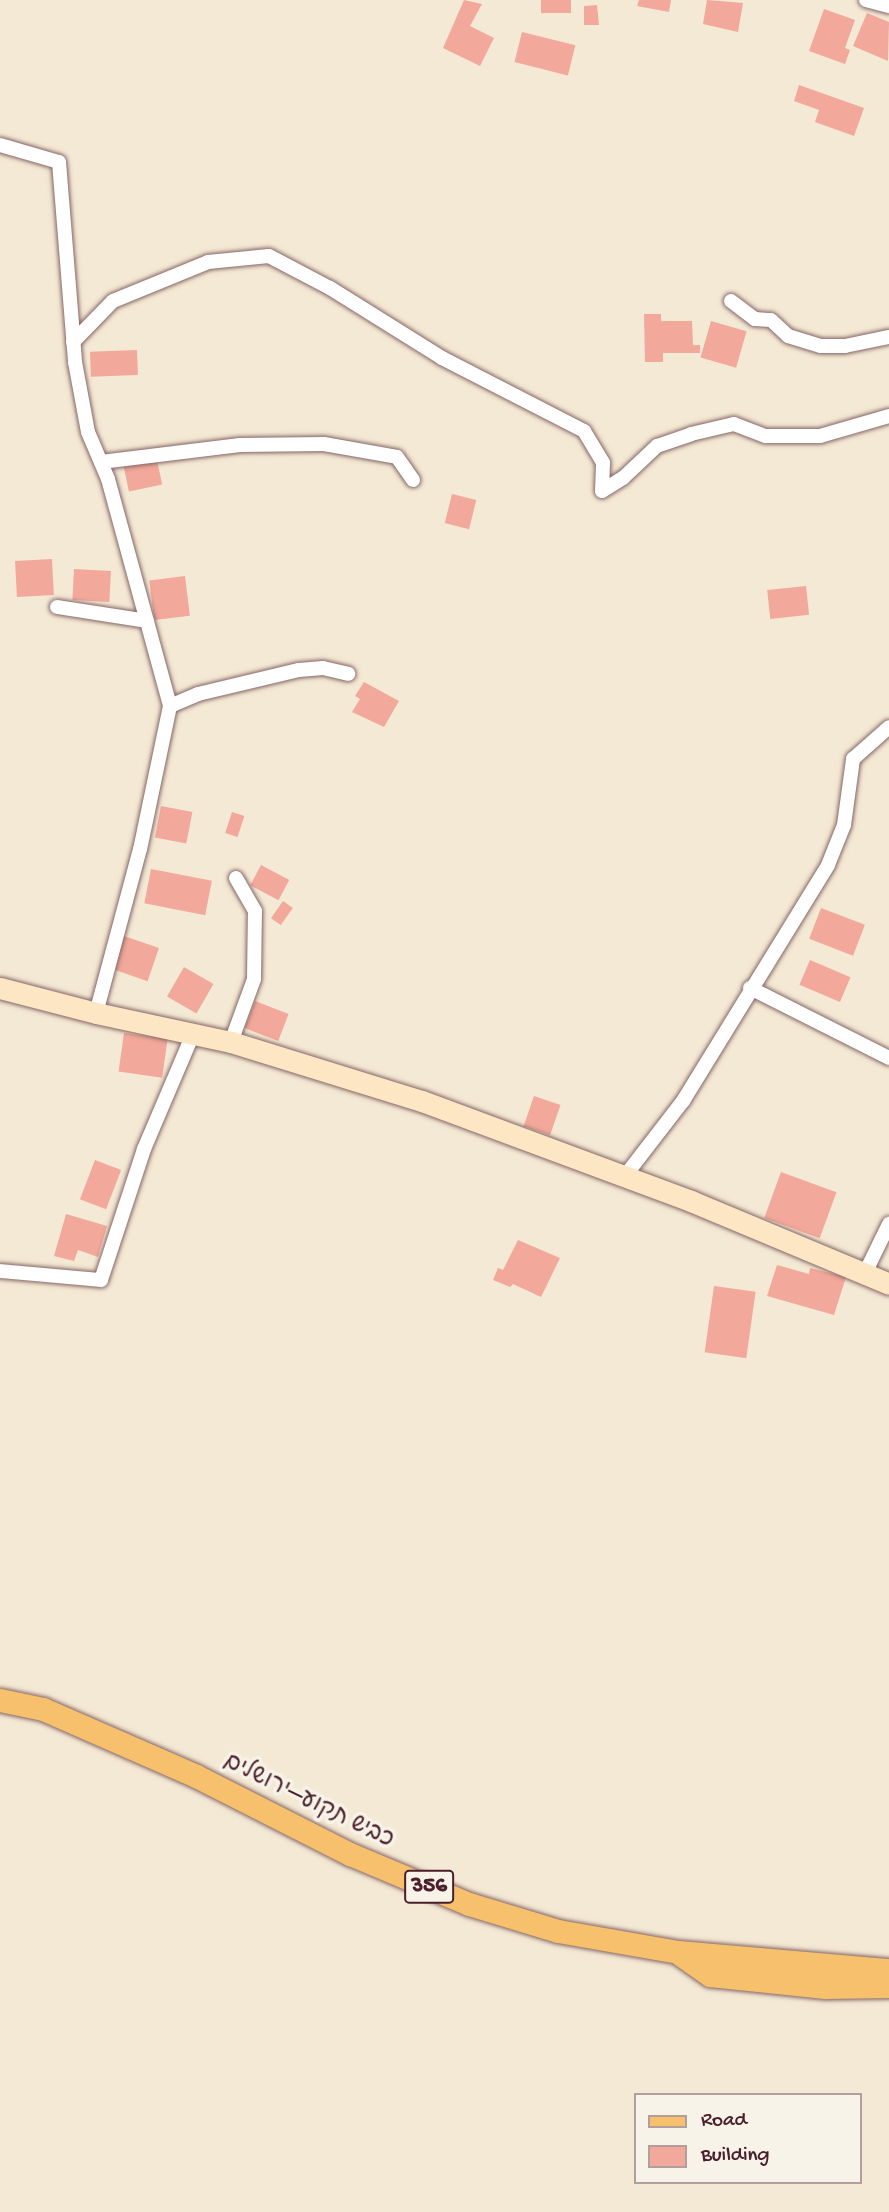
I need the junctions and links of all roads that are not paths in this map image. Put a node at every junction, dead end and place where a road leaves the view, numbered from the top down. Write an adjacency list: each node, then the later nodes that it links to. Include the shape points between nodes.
1 (866, 0): 2 (street)
2 (889, 6)
3 (0, 145): 6 (street, via 59,162)
4 (731, 301): 5 (street, via 755,319 771,320 788,336 821,346)
5 (889, 337)
6 (73, 342): 7 (street, via 113,301 208,262 269,256 442,358 584,431 603,463 602,491 657,446 691,434 734,424 766,436 820,436); 8 (street, via 88,432)
7 (889, 416)
8 (101, 462): 9 (street, via 240,445 324,444 397,457); 11 (street)
9 (413, 480)
10 (57, 607): 11 (street)
11 (147, 621): 13 (street)
12 (348, 674): 13 (street, via 323,668 299,670)
13 (170, 705): 18 (street)
14 (889, 727): 17 (street, via 853,759 844,825 828,865)
15 (236, 878): 20 (street, via 255,911 254,979)
16 (0, 988): 18 (street)
17 (750, 988): 21 (street); 22 (street, via 683,1101)
18 (96, 1013): 19 (street)
19 (193, 1034): 20 (street); 24 (street, via 144,1149 101,1280)
20 (231, 1042): 22 (street, via 422,1101)
21 (889, 1058)
22 (625, 1176): 25 (street)
23 (889, 1224): 25 (street)
24 (0, 1271)
25 (865, 1273): 26 (street)
26 (889, 1284)
27 (0, 1700): 28 (main road, כביש תקוע–ירושלים / 356, via 43,1709 196,1776 350,1854 468,1904 558,1931)
28 (678, 1952): 29 (main road, כביש תקוע–ירושלים / 356); 30 (main road, via 710,1975 825,1987)
29 (889, 1970)
30 (889, 1986)

